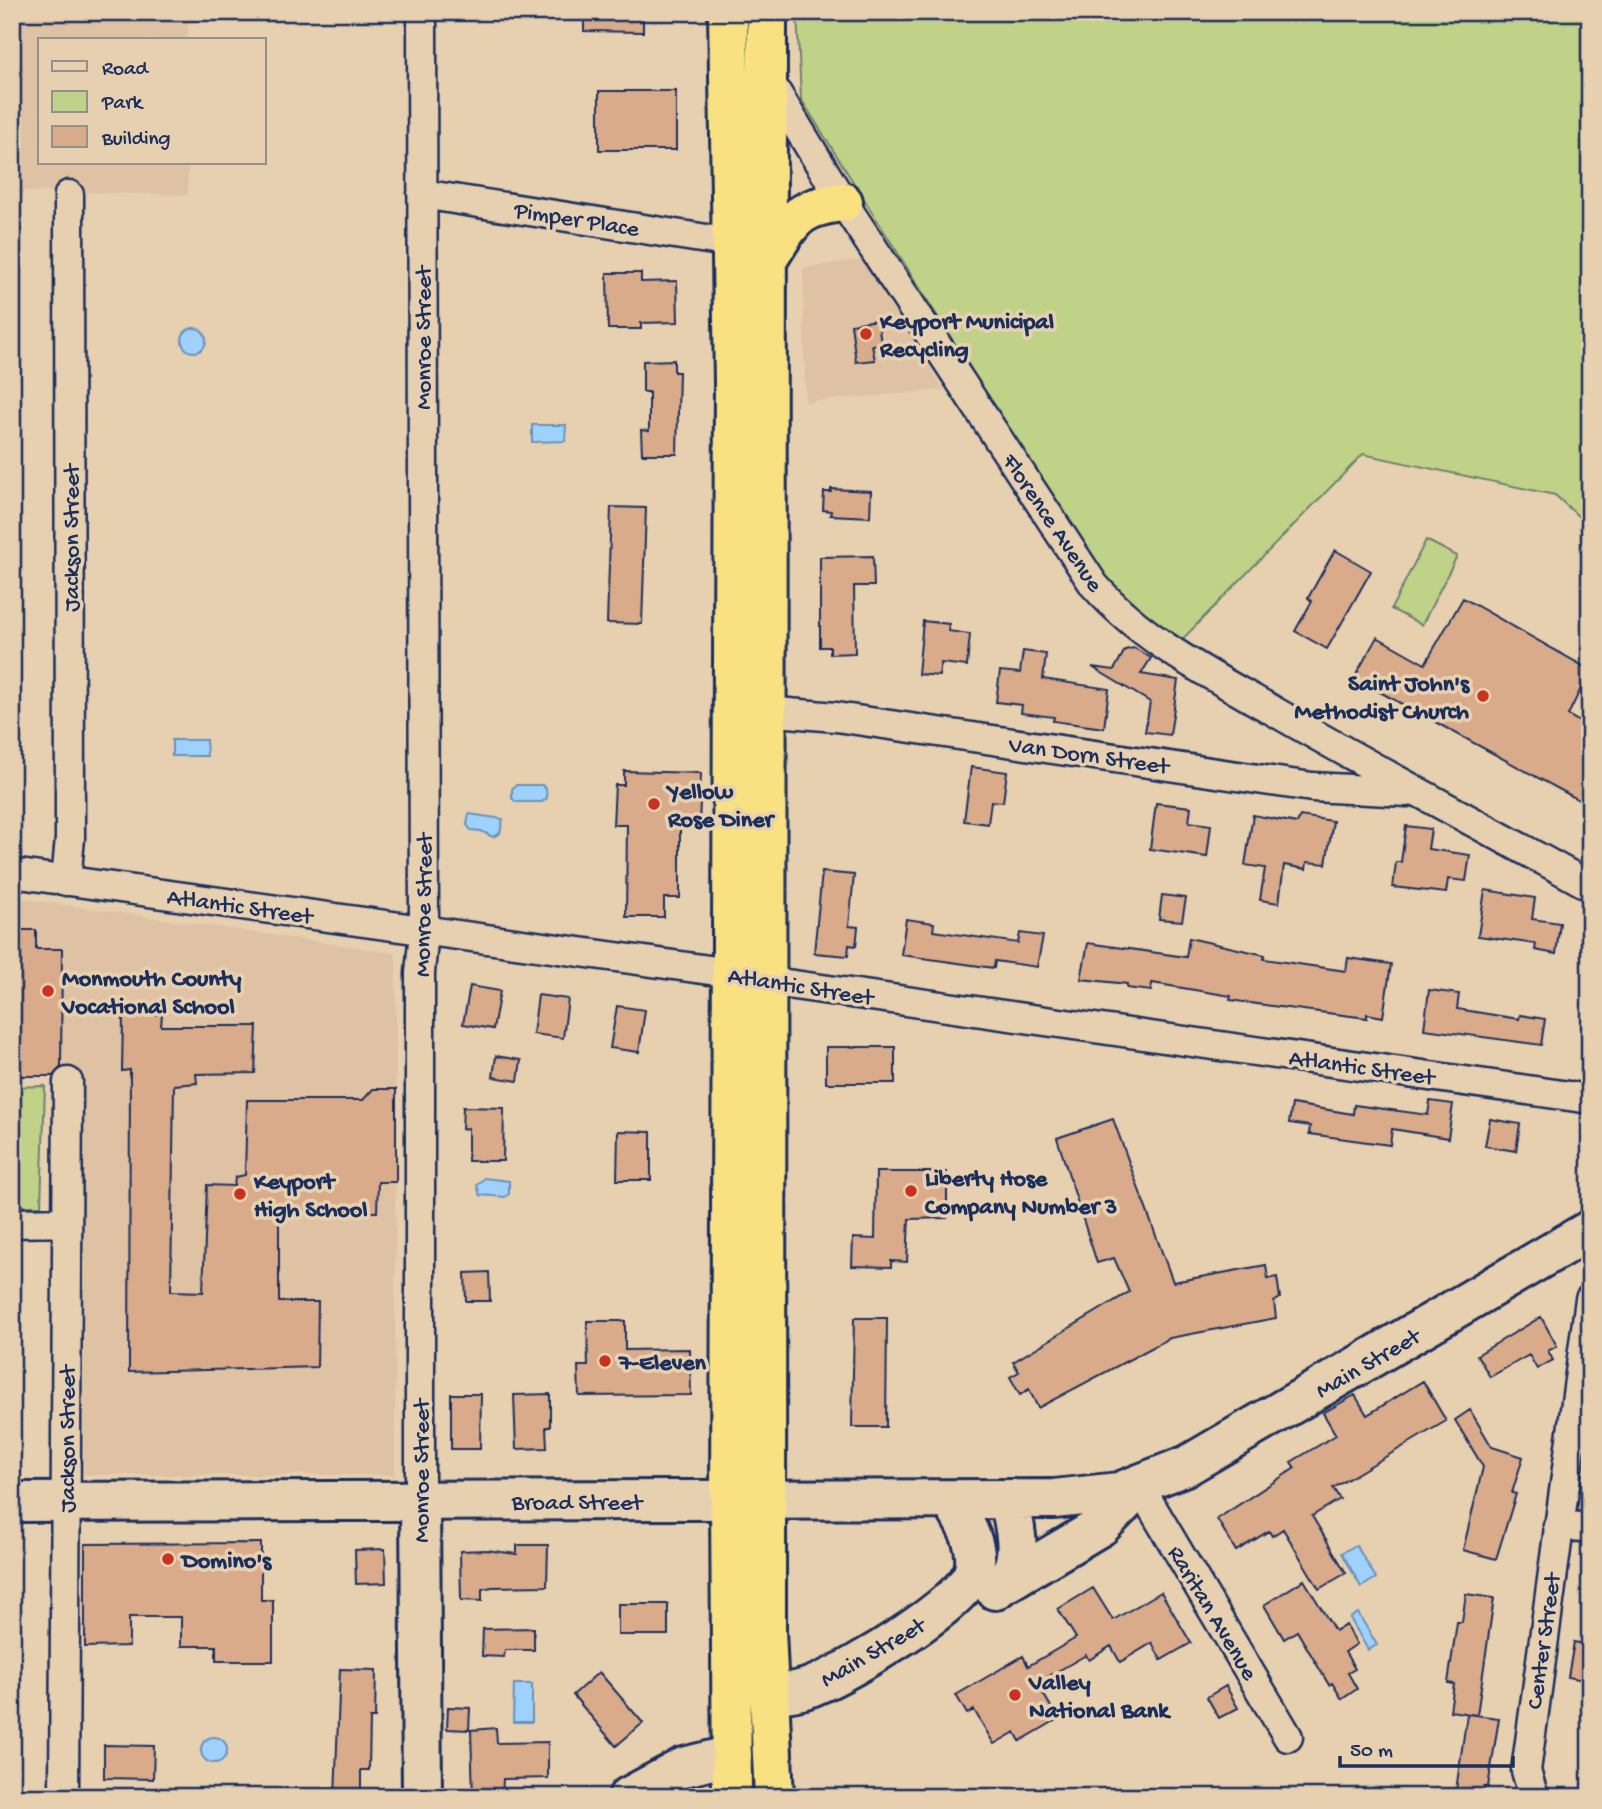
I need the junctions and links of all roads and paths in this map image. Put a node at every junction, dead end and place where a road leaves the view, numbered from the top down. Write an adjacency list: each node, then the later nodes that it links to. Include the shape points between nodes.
1 (422, 12): 5 (street, Monroe Street)
2 (728, 12): 8 (highway)
3 (767, 12): 4 (highway)
4 (767, 77): 7 (street, Florence Avenue); 9 (highway)
5 (422, 194): 8 (street, Pimper Place); 15 (street, Monroe Street)
6 (69, 195): 13 (street, Jackson Street, via 70,838)
7 (843, 202): 9 (highway, via 808,208); 11 (street, Florence Avenue, via 1111,605 1139,630)
8 (732, 243): 16 (highway)
9 (768, 259): 10 (highway)
10 (765, 711): 11 (street, Van Dorn Street, via 836,717 1312,787); 16 (highway)
11 (1413, 792): 14 (street, Florence Avenue)
12 (12, 873): 13 (street, Atlantic Street)
13 (66, 881): 15 (street, Atlantic Street)
14 (1590, 886)
15 (424, 931): 16 (street, Atlantic Street); 26 (street, Monroe Street, via 420,973)
16 (748, 977): 18 (street, Atlantic Street); 27 (highway)
17 (68, 1082): 19 (street, Jackson Street)
18 (1590, 1099)
19 (67, 1222): 20 (street); 29 (street, Jackson Street)
20 (12, 1223)
21 (1589, 1233): 23 (main road, Main Street, via 1209,1454)
22 (1590, 1299): 30 (street, Center Street)
23 (1140, 1487): 25 (main road, Broad Street, via 1077,1499); 32 (main road, Main Street, via 1101,1526); 35 (street, Raritan Avenue)
24 (951, 1500): 25 (main road, Broad Street); 27 (main road, Broad Street); 33 (main road, Main Street, via 970,1535 975,1562 967,1585)
25 (1009, 1500): 32 (main road, via 1017,1553)
26 (420, 1501): 27 (main road, Broad Street); 29 (main road, Broad Street); 38 (main road, Monroe Street)
27 (748, 1501): 34 (highway); 36 (highway)
28 (12, 1502): 29 (main road, Broad Street)
29 (66, 1502): 37 (street, Jackson Street)
30 (1558, 1526): 31 (street); 42 (street, Center Street, via 1526,1771)
31 (1590, 1527)
32 (1007, 1582): 33 (main road, Main Street, via 977,1602)
33 (936, 1615): 34 (main road, Main Street, via 818,1684)
34 (768, 1695): 41 (highway)
35 (1288, 1737)
36 (732, 1755): 39 (main road, via 684,1767); 40 (highway)
37 (64, 1797)
38 (422, 1797)
39 (628, 1797)
40 (732, 1797)
41 (774, 1797)
42 (1534, 1797)

